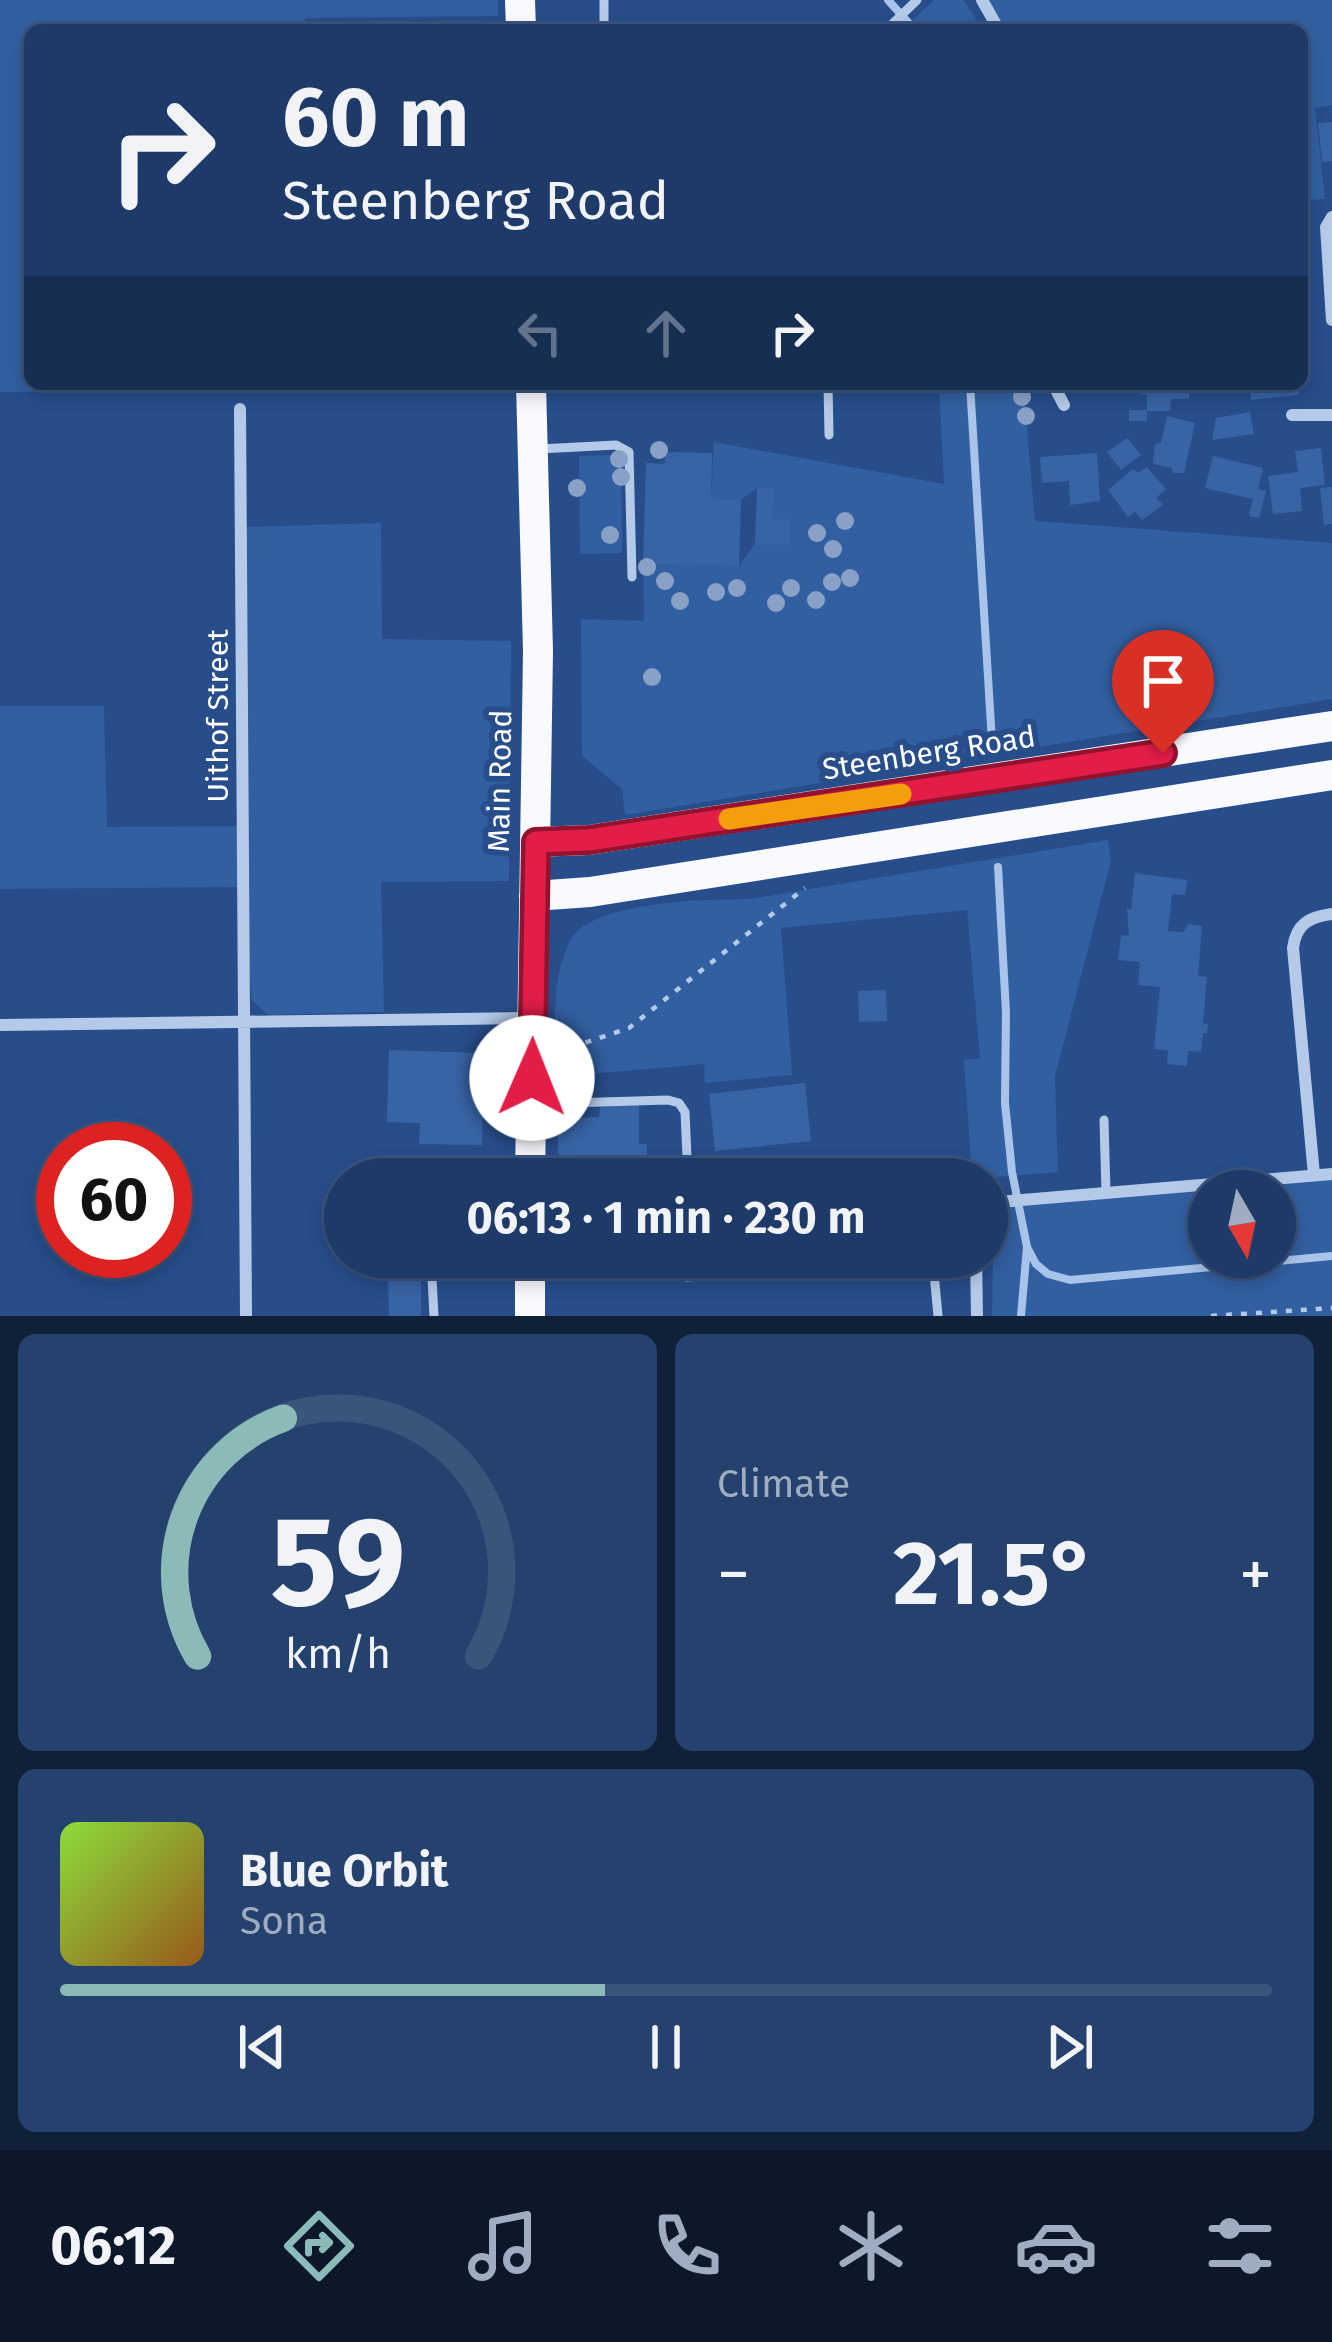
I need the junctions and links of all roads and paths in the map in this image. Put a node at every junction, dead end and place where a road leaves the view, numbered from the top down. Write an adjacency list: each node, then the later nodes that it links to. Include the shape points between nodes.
1 (917, 0): 2 (lane)
2 (892, 24)
3 (1332, 217): 4 (street, via 1325,227)
4 (1332, 320)
5 (531, 390): 13 (main road, Main Road)
6 (828, 390): 12 (lane)
7 (1056, 390): 8 (street)
8 (1064, 405)
9 (241, 409): 22 (street, Uithof Street)
10 (1292, 415): 11 (street)
11 (1332, 415)
12 (829, 434)
13 (533, 449): 14 (lane, via 616,445 629,452); 17 (main road, Main Road)
14 (632, 577)
15 (1332, 726): 17 (main road, Steenberg Road)
16 (1332, 775): 19 (main road)
17 (536, 842): 19 (main road, Main Road)
18 (809, 884): 24 (path, via 629,1028)
19 (535, 896): 21 (main road, Main Road)
20 (1332, 914): 32 (street, via 1307,920 1293,948)
21 (532, 1018): 22 (street); 25 (main road, Main Road)
22 (243, 1024): 23 (street); 40 (street, Uithof Street)
23 (0, 1025)
24 (553, 1054)
25 (531, 1102): 26 (lane); 29 (main road, Main Road)
26 (570, 1103): 27 (lane); 30 (lane, via 679,1103)
27 (571, 1118)
28 (1104, 1120): 33 (lane)
29 (530, 1158)
30 (687, 1158)
31 (1332, 1174): 32 (street)
32 (1314, 1175): 33 (street)
33 (1106, 1193): 34 (street)
34 (1008, 1200)
35 (432, 1278): 41 (lane)
36 (530, 1278): 42 (main road)
37 (934, 1278): 43 (lane)
38 (976, 1278): 44 (street)
39 (1332, 1308): 45 (path)
40 (246, 1316)
41 (434, 1316)
42 (530, 1316)
43 (938, 1316)
44 (977, 1316)
45 (1211, 1316)

